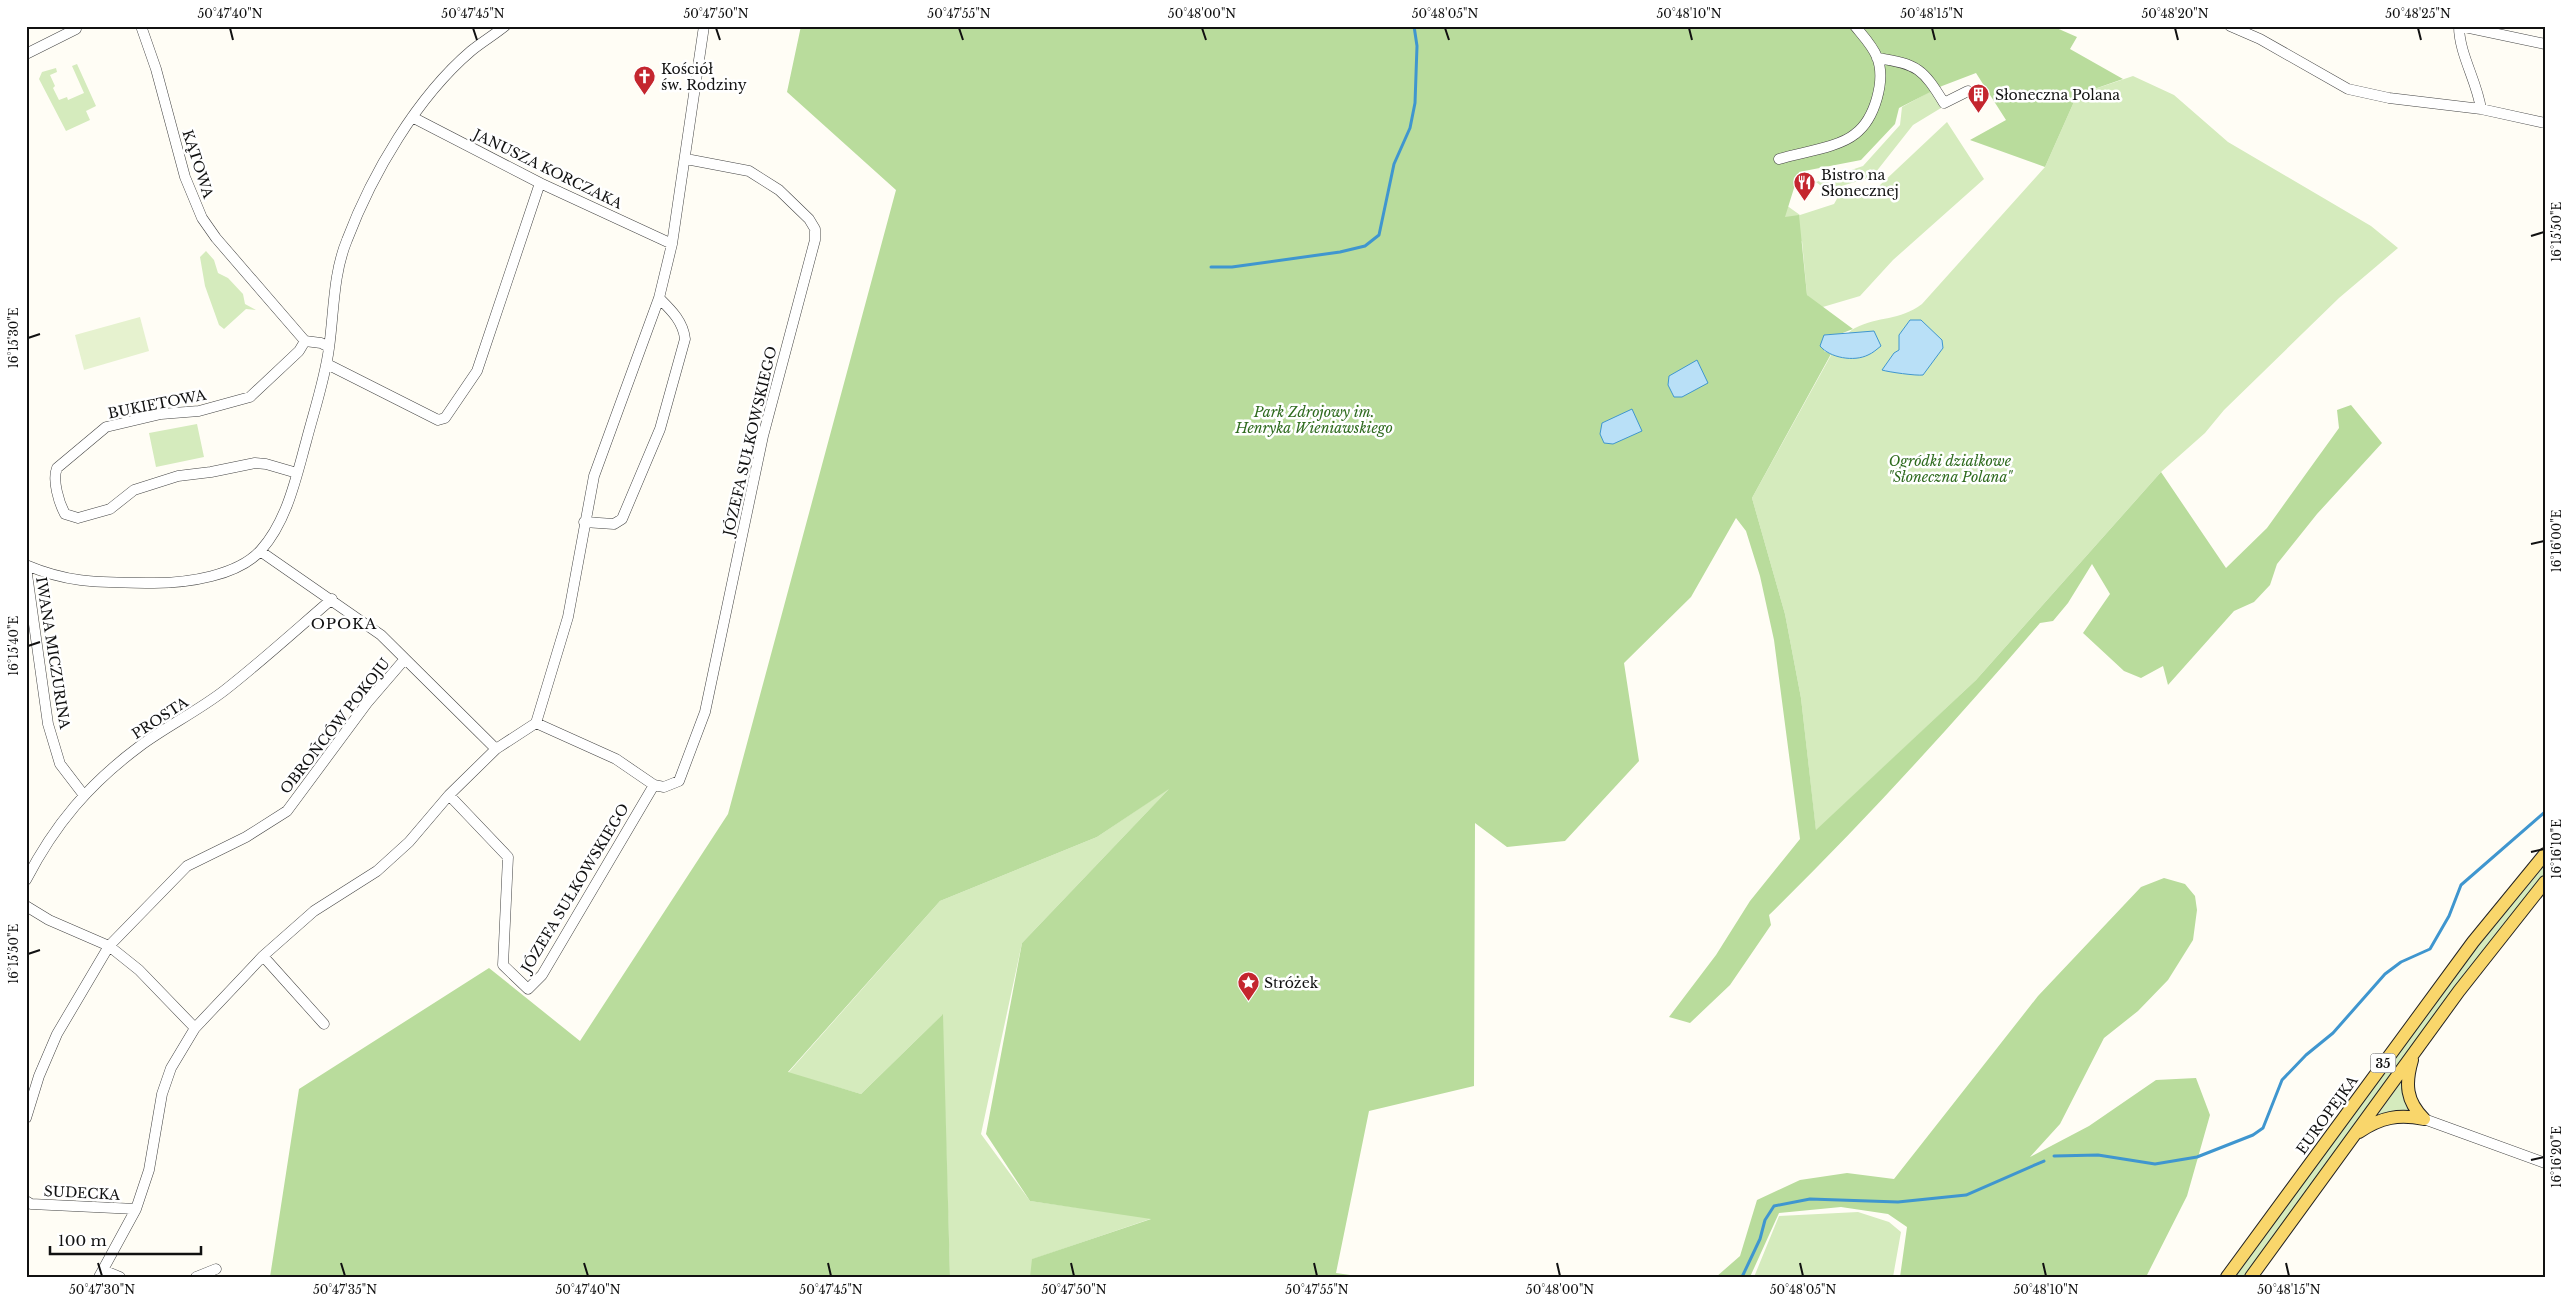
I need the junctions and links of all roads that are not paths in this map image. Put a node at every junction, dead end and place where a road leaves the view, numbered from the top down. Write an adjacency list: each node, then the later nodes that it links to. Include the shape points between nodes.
1 (141, 26): 20 (street, KĄTOWA, via 185,177 202,218)
2 (505, 26): 13 (street, via 470,52)
3 (704, 26): 15 (street)
4 (1854, 26): 10 (street)
5 (2230, 26): 12 (street, via 2348,89 2389,98)
6 (2459, 26): 8 (street); 12 (street, via 2459,39 2478,91)
7 (76, 29): 9 (street)
8 (2545, 44)
9 (26, 54)
10 (1877, 58): 11 (street, via 1908,63 1927,75 1944,103); 16 (street, via 1880,74 1876,100 1868,121 1855,135)
11 (1968, 91)
12 (2481, 109): 14 (street)
13 (412, 117): 17 (street, JANUSZA KORCZAKA); 21 (street, via 377,172 346,241 338,268)
14 (2545, 123)
15 (686, 159): 18 (street); 31 (street, JÓZEFA SUŁKOWSKIEGO, via 749,171 779,190 809,218 815,229 815,240 763,436 705,712 679,781 664,787)
16 (1779, 159)
17 (540, 183): 18 (street, JANUSZA KORCZAKA); 22 (street, via 477,371 445,418 438,420)
18 (672, 244): 19 (street)
19 (659, 298): 24 (street, via 594,476); 24 (street, via 675,314 684,329 685,339 660,429 622,519 614,524)
20 (305, 341): 21 (street); 23 (street, BUKIETOWA, via 250,397 199,411 161,414 106,427 57,468 54,475 65,514 78,518 110,509 134,490 178,476 255,463)
21 (329, 346): 22 (street)
22 (327, 364): 23 (street)
23 (297, 473): 25 (street, via 276,528)
24 (584, 522): 29 (street, via 568,617)
25 (260, 551): 26 (street, via 216,575 172,583 68,580); 27 (street)
26 (26, 566): 32 (street, IWANA MICZURINA, via 48,724 60,764)
27 (332, 599): 28 (street, via 381,635); 32 (street, PROSTA, via 226,690 140,746)
28 (404, 660): 30 (street); 38 (street, OBROŃCÓW POKOJU, via 367,703 287,811 246,837 187,866)
29 (536, 723): 30 (street); 31 (street, via 616,759)
30 (496, 749): 33 (street)
31 (654, 785): 33 (street, JÓZEFA SUŁKOWSKIEGO, via 542,974 528,989 503,965 508,857)
32 (83, 794): 35 (street, PROSTA, via 48,841)
33 (449, 795): 39 (street, via 409,842 377,871 314,911)
34 (2545, 854): 53 (main road, EUROPEJKA / 35, via 2473,942)
35 (26, 880)
36 (2545, 882): 42 (main road, 35)
37 (26, 906): 38 (street)
38 (109, 946): 41 (street, via 139,970); 43 (street, OBROŃCÓW POKOJU, via 57,1034)
39 (263, 956): 40 (street); 41 (street)
40 (324, 1024)
41 (195, 1028): 48 (street, via 170,1068 148,1170)
42 (2413, 1054): 44 (main road, via 2407,1079 2408,1096); 45 (main road, 35)
43 (26, 1118)
44 (2424, 1119): 45 (main road, via 2392,1116); 46 (street)
45 (2353, 1136): 54 (main road, 35)
46 (2545, 1163)
47 (26, 1201): 48 (street, SUDECKA, via 31,1204)
48 (136, 1209): 50 (street)
49 (216, 1269): 52 (street)
50 (101, 1274): 51 (street)
51 (120, 1277)
52 (196, 1277)
53 (2227, 1277)
54 (2251, 1277)

